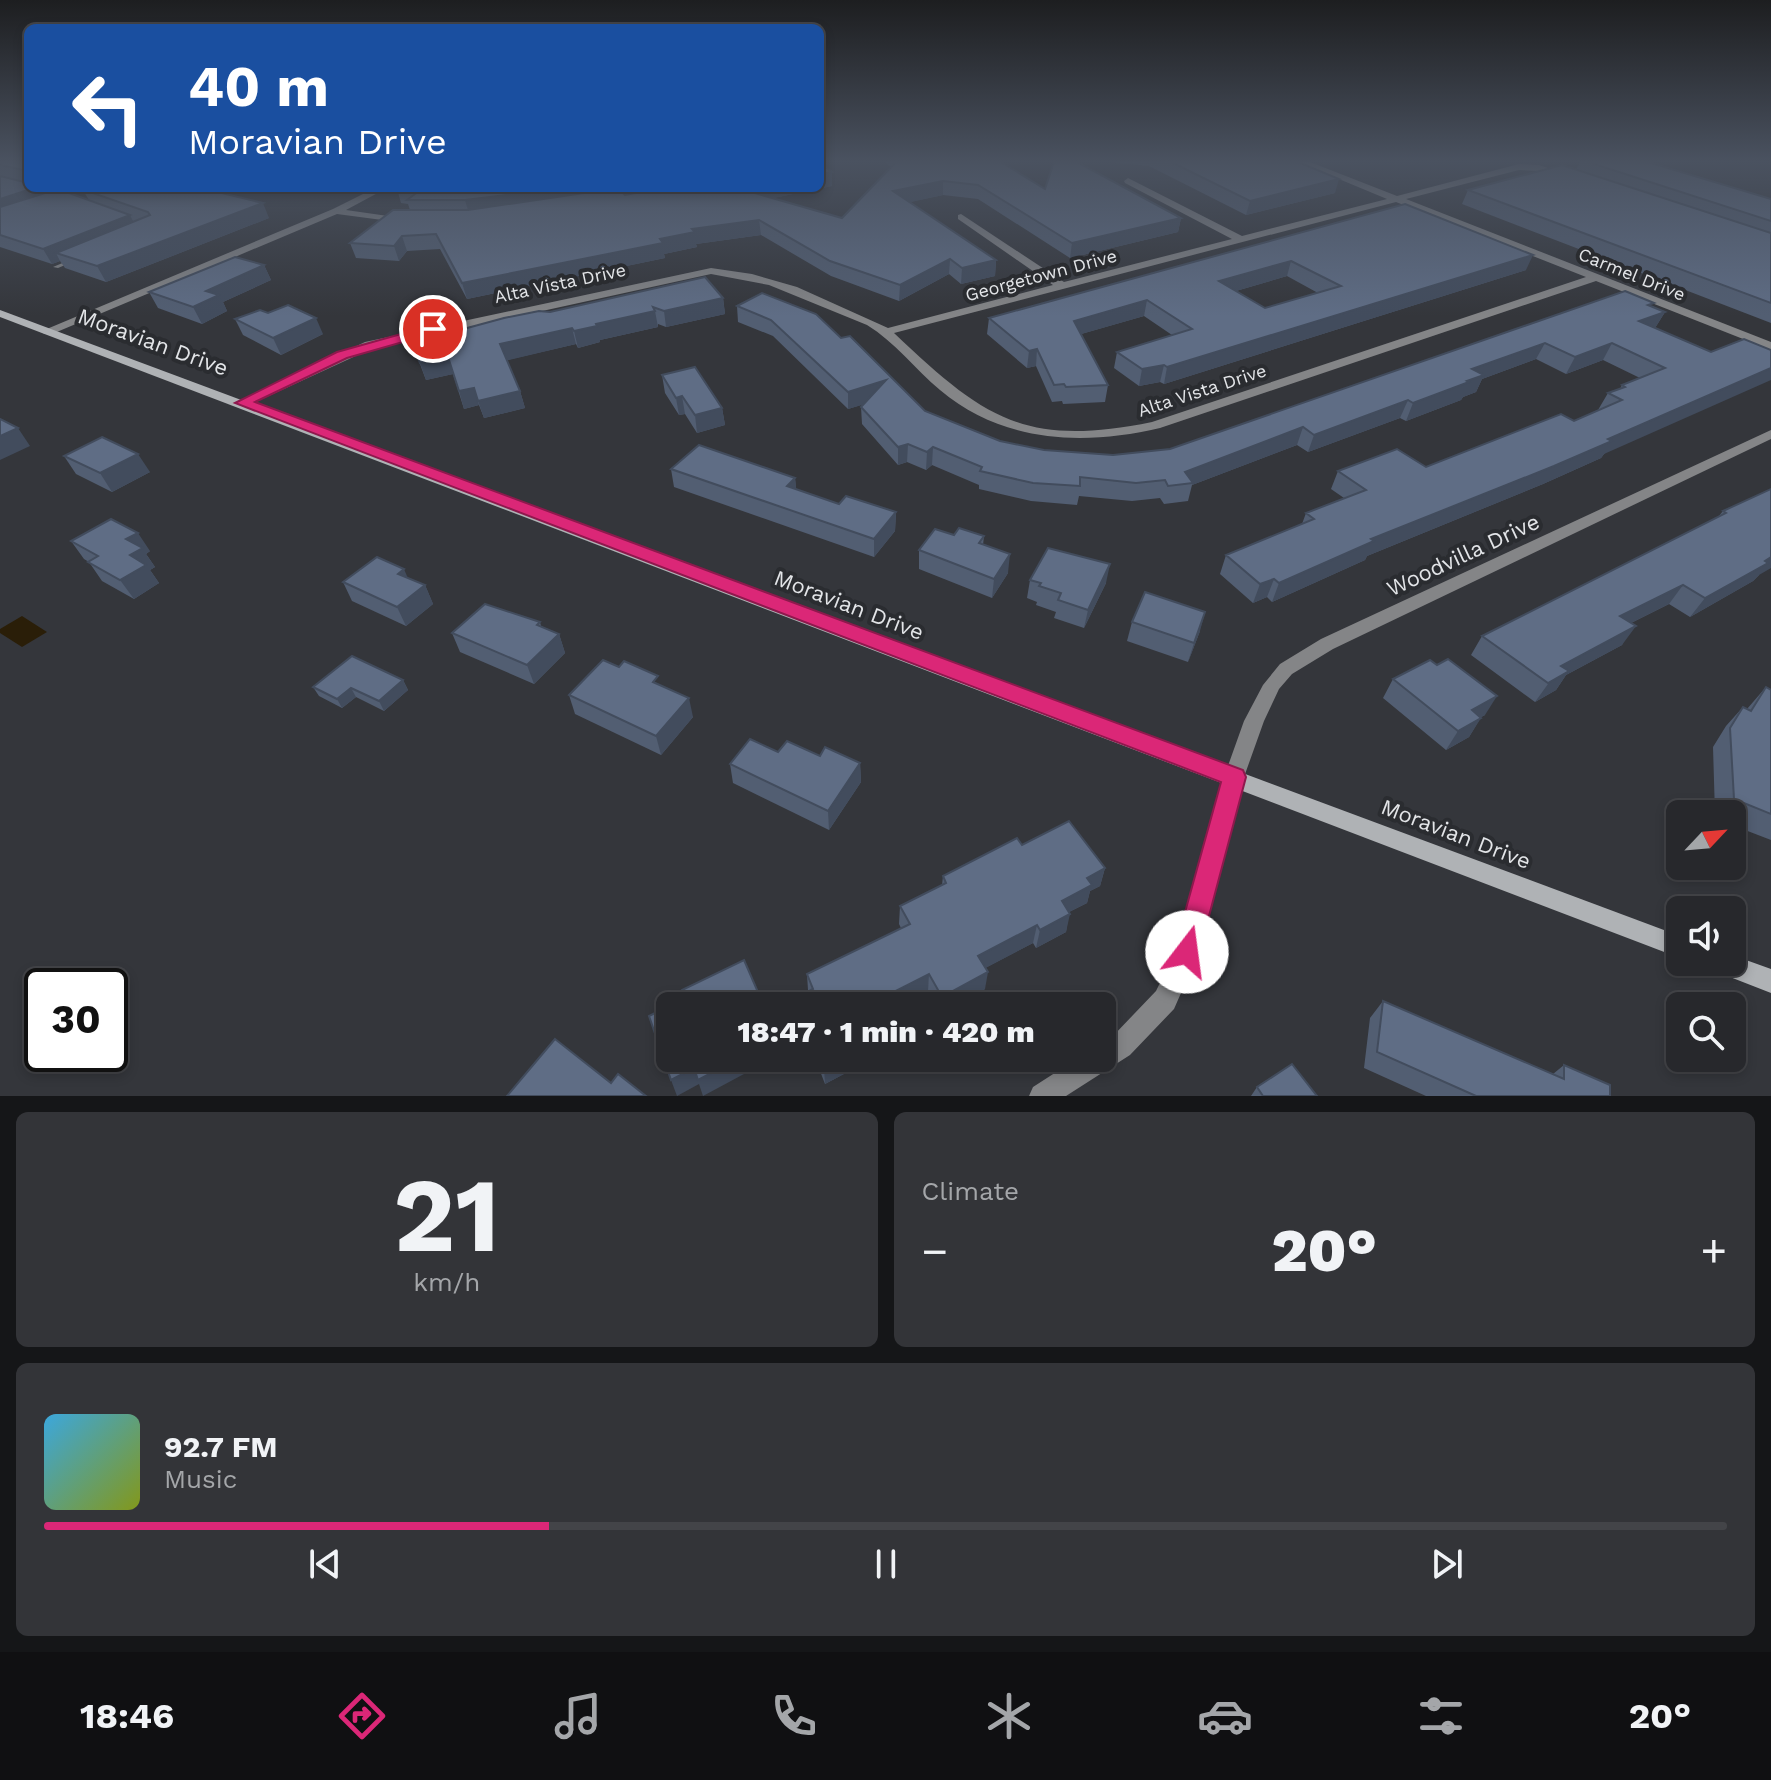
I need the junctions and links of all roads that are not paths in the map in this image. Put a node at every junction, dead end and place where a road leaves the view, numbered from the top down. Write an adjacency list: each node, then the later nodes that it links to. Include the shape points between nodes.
1 (331, 213): 14 (street)
2 (345, 213): 7 (street)
3 (1190, 213): 8 (street)
4 (1343, 213): 8 (street, Georgetown Drive)
5 (1429, 213): 11 (street, Carmel Drive)
6 (961, 217): 12 (street)
7 (414, 222)
8 (1240, 239): 12 (street, Georgetown Drive)
9 (78, 258): 10 (lane)
10 (56, 267)
11 (1597, 277): 15 (street, Alta Vista Drive, via 1121,433 1059,434 1021,428 981,413); 16 (street, Carmel Drive)
12 (1062, 286): 15 (street, Georgetown Drive)
13 (0, 313): 14 (street, Moravian Drive)
14 (48, 331): 17 (street, Moravian Drive)
15 (886, 332): 17 (street, Alta Vista Drive, via 767,280 711,271 369,345)
16 (1771, 346)
17 (242, 403): 19 (street, Moravian Drive)
18 (1771, 434): 19 (street, Woodvilla Drive, via 1300,658 1272,685)
19 (1234, 777): 20 (street, Moravian Drive); 23 (street, Woodvilla Drive, via 1187,952 1165,1000 1121,1046)
20 (1666, 942)
21 (1746, 972): 22 (street)
22 (1771, 981)
23 (1042, 1096)

